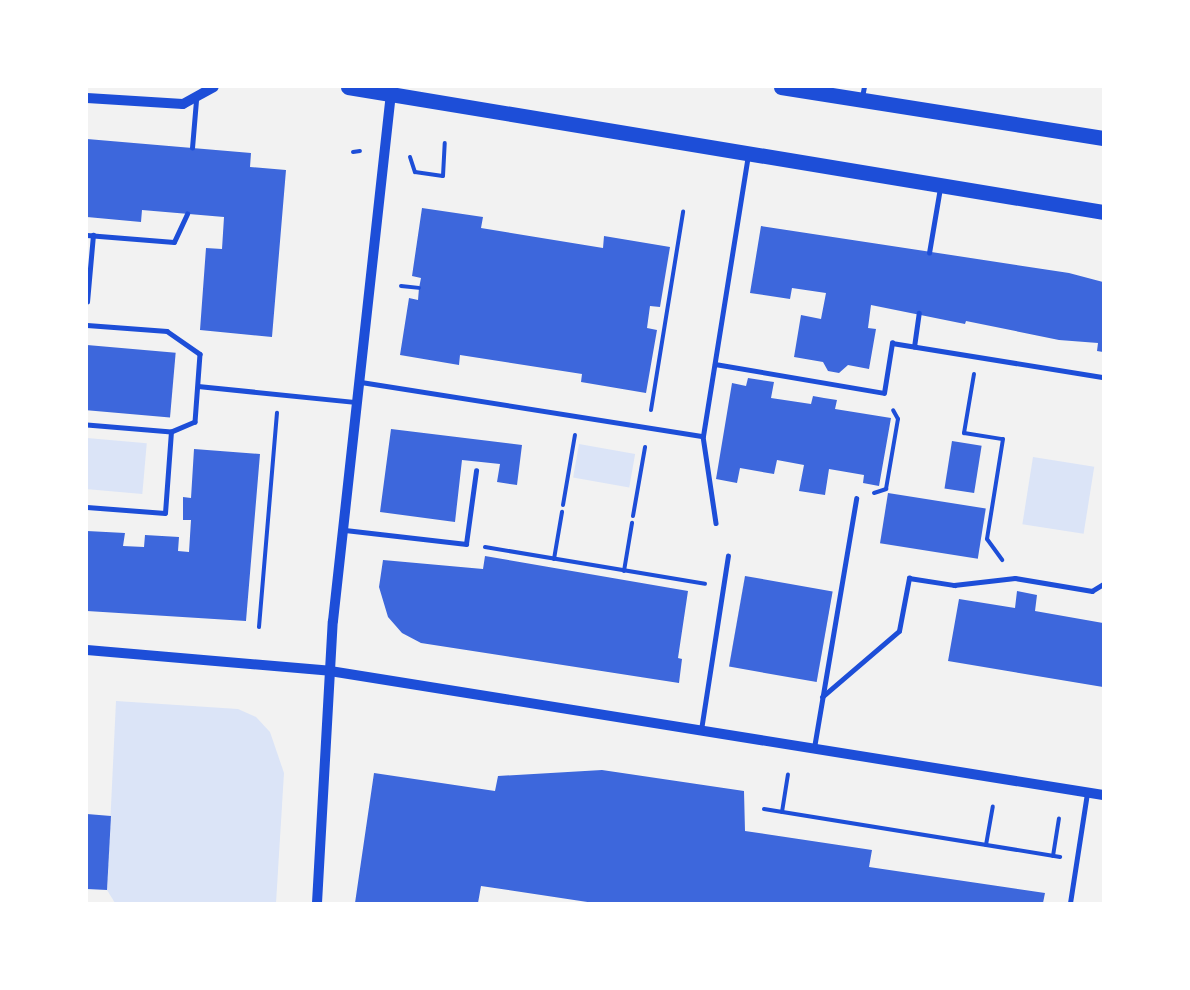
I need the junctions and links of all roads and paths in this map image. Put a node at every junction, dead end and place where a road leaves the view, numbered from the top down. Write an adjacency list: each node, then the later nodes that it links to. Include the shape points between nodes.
1 (214, 87): 7 (street)
2 (348, 87): 4 (main road)
3 (781, 87): 5 (main road)
4 (391, 93): 13 (main road); 30 (street)
5 (863, 93): 8 (main road)
6 (87, 98): 7 (street, via 166,105)
7 (196, 100): 10 (lane)
8 (1103, 138)
9 (445, 143): 14 (path, via 443,176 416,172)
10 (192, 148)
11 (360, 151): 12 (path)
12 (353, 152)
13 (748, 154): 15 (main road); 28 (lane)
14 (410, 157)
15 (940, 186): 17 (main road); 20 (lane)
16 (683, 212): 37 (path)
17 (1103, 212)
18 (187, 214): 19 (lane, via 174,242)
19 (90, 235): 23 (lane)
20 (929, 253)
21 (401, 286): 22 (path)
22 (420, 288)
23 (87, 302)
24 (919, 314): 26 (lane)
25 (87, 324): 31 (lane, via 167,331 200,354)
26 (914, 347): 27 (lane); 32 (lane, via 892,343)
27 (977, 357): 29 (lane); 53 (path, via 964,433 1003,439 987,539)
28 (714, 364): 32 (lane); 39 (lane)
29 (1103, 378)
30 (358, 382): 34 (street); 35 (lane)
31 (198, 386): 33 (lane); 38 (lane, via 195,422)
32 (884, 393): 41 (path, via 898,419 886,489)
33 (279, 394): 34 (lane); 56 (path)
34 (356, 402): 48 (street)
35 (578, 416): 37 (lane); 42 (path)
36 (87, 425): 38 (lane)
37 (649, 428): 39 (lane); 45 (path)
38 (171, 432): 43 (lane, via 165,513)
39 (703, 436): 47 (lane)
40 (476, 471): 49 (lane)
41 (856, 499): 59 (lane)
42 (563, 505)
43 (87, 507)
44 (562, 512): 51 (path)
45 (633, 516)
46 (632, 523): 52 (path)
47 (716, 523)
48 (342, 529): 49 (lane); 58 (street)
49 (466, 544): 51 (path)
50 (728, 556): 55 (lane)
51 (554, 559): 52 (path)
52 (624, 571): 55 (path)
53 (1015, 578): 54 (lane, via 1092,591); 59 (lane, via 954,585 909,578 900,631)
54 (1103, 584)
55 (723, 587): 60 (lane)
56 (259, 627)
57 (87, 650): 58 (street)
58 (330, 671): 60 (street); 72 (street)
59 (822, 697): 61 (lane)
60 (701, 730): 61 (street)
61 (814, 748): 63 (street)
62 (788, 774): 67 (path)
63 (1087, 793): 64 (street); 71 (lane)
64 (1103, 795)
65 (993, 807): 69 (path)
66 (764, 809): 67 (path)
67 (782, 812): 69 (path)
68 (1059, 818): 70 (path)
69 (986, 845): 70 (path)
70 (1053, 856): 71 (path)
71 (1077, 860): 73 (lane)
72 (318, 903)
73 (1070, 903)

